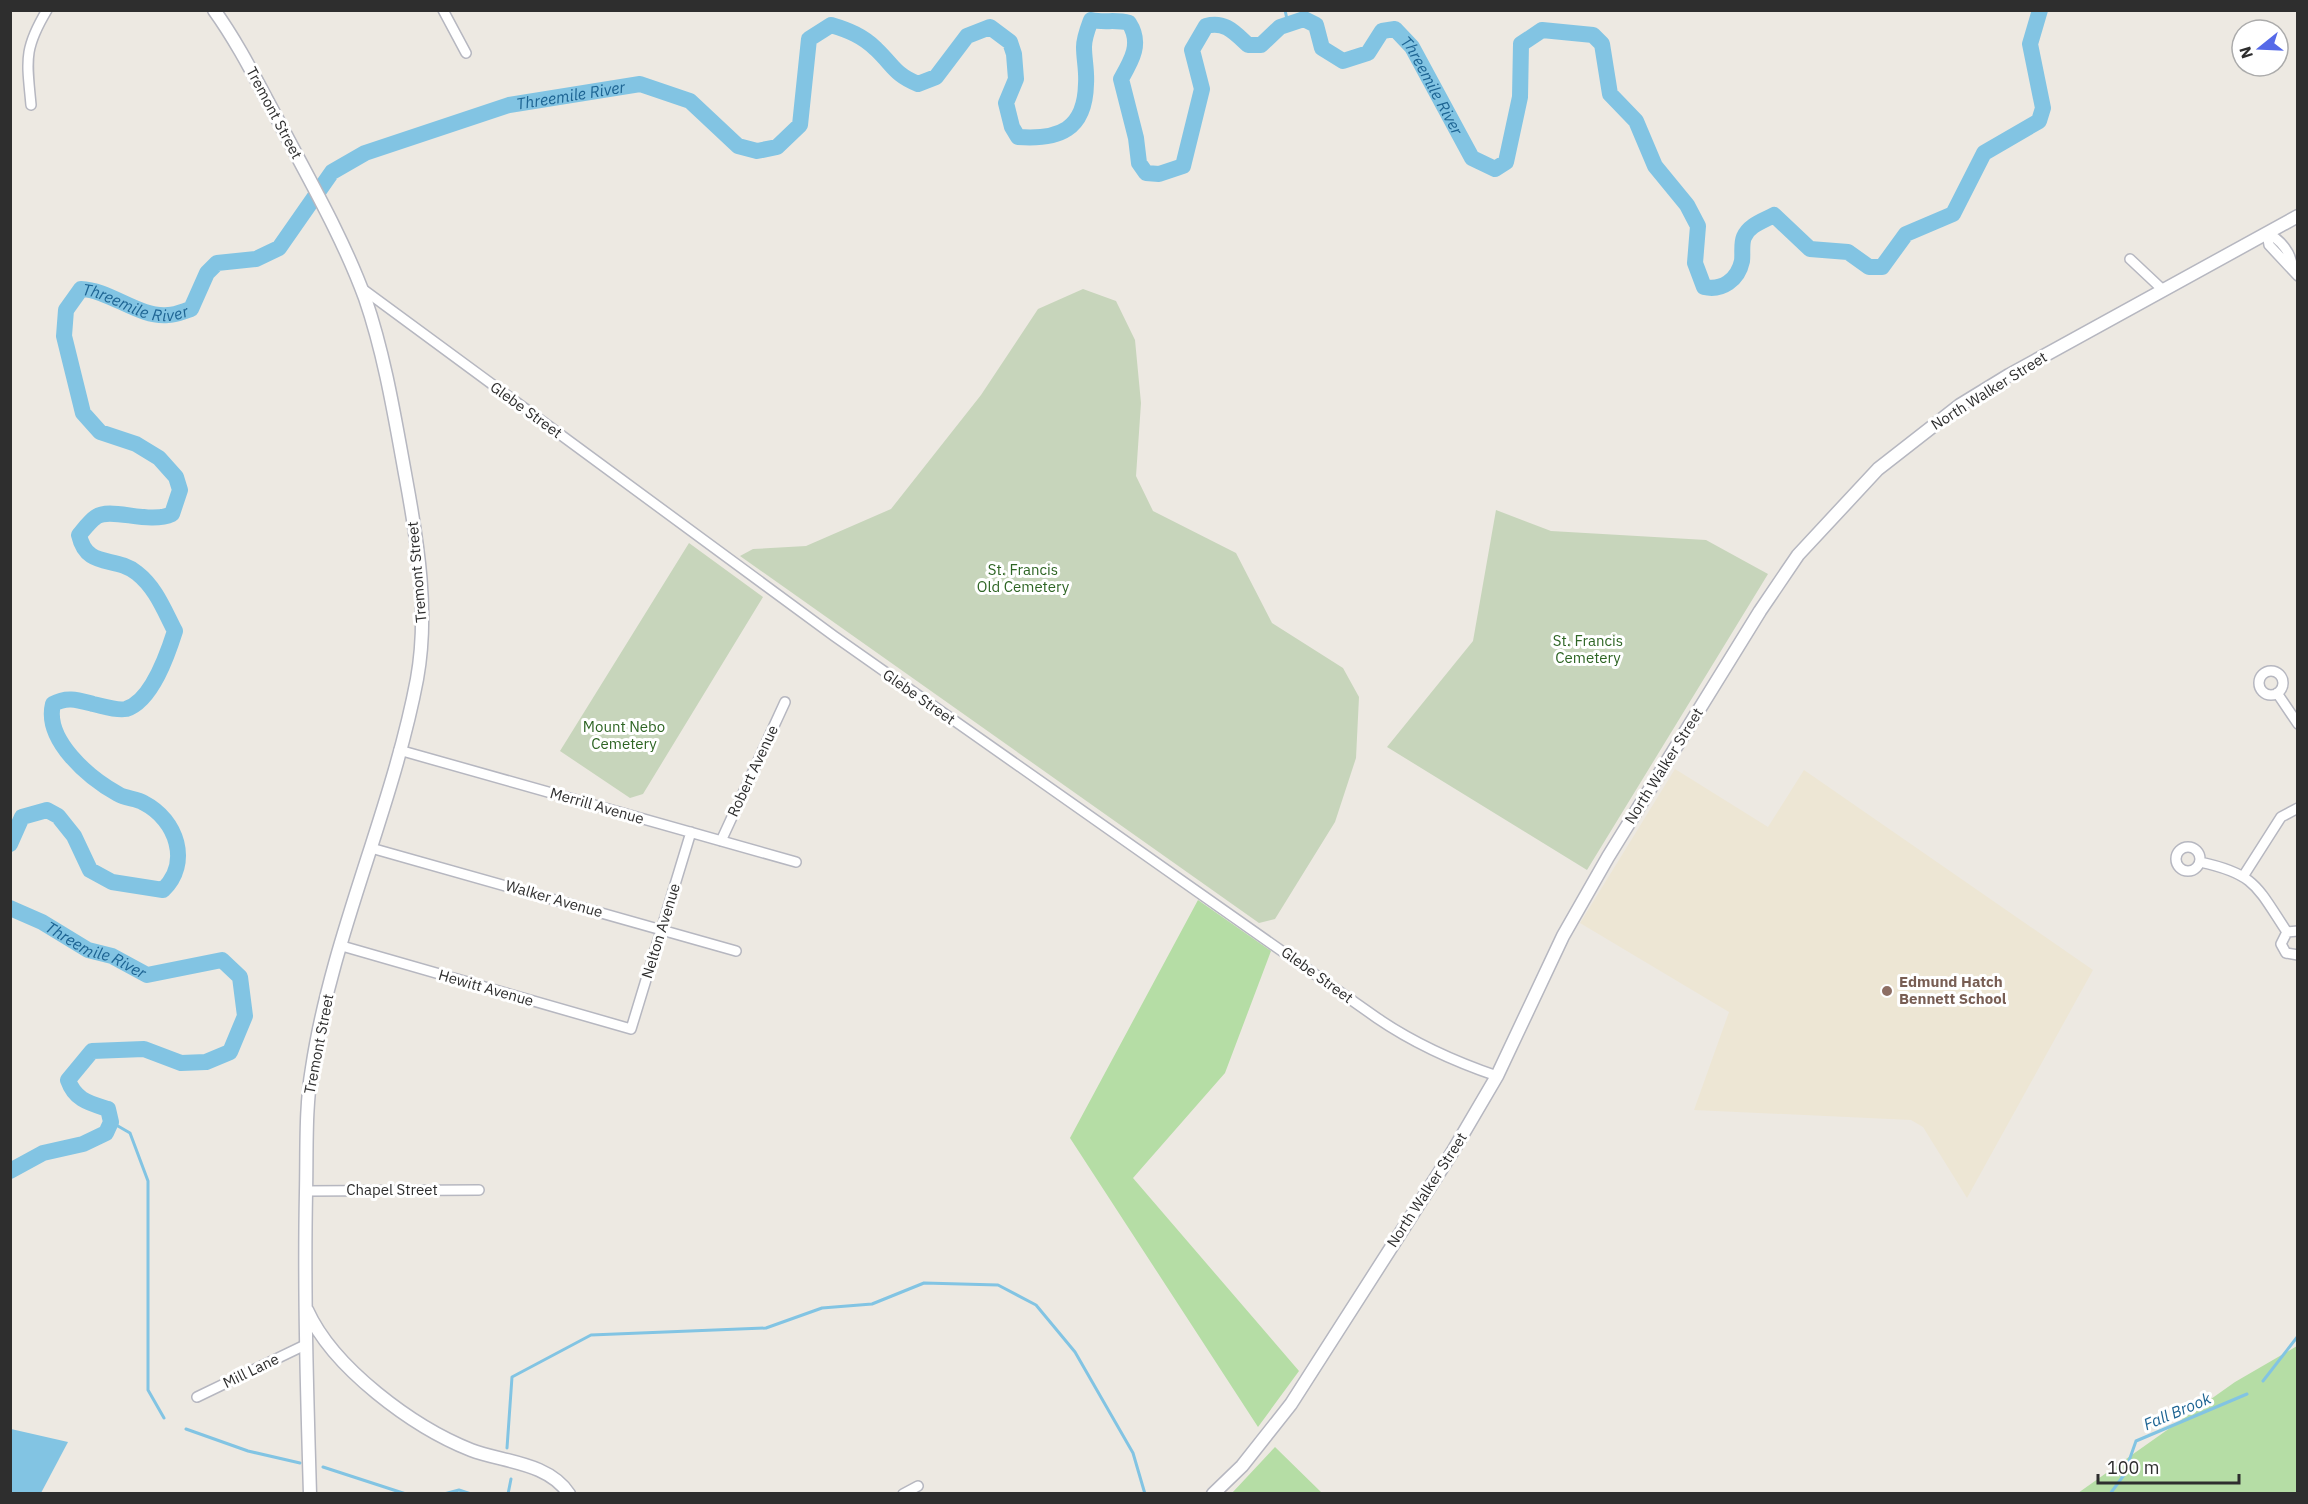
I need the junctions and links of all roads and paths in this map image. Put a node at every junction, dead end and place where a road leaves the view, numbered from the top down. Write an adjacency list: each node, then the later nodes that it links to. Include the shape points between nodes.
1 (47, 10): 5 (street, via 28,51)
2 (214, 10): 10 (main road, Tremont Street, via 247,62)
3 (443, 10): 4 (street)
4 (466, 53)
5 (31, 105)
6 (2298, 216): 7 (main road, North Walker Street)
7 (2267, 233): 9 (street, via 2269,245); 11 (main road, North Walker Street)
8 (2130, 259): 11 (street)
9 (2295, 273)
10 (360, 286): 15 (main road, Tremont Street, via 394,413 410,500 421,596 419,665); 30 (street, Glebe Street, via 834,636 1390,1026 1445,1058)
11 (2163, 290): 30 (main road, North Walker Street, via 2009,375 1929,427 1857,489 1798,555 1602,867 1563,936)
12 (2277, 693): 14 (street)
13 (785, 702): 18 (street, Robert Avenue)
14 (2298, 724)
15 (399, 750): 17 (street, Merrill Avenue); 19 (main road, Tremont Street)
16 (2298, 808): 22 (street, via 2282,817)
17 (691, 832): 18 (street, Merrill Avenue); 23 (street, Nelton Avenue)
18 (721, 841): 20 (street, Merrill Avenue)
19 (371, 848): 23 (street, Walker Avenue); 26 (main road, Tremont Street)
20 (796, 862)
21 (2200, 862): 22 (street)
22 (2244, 875): 25 (street, via 2263,895)
23 (661, 930): 27 (street, Walker Avenue); 29 (street, Nelton Avenue)
24 (2298, 931): 25 (street)
25 (2287, 932): 28 (street, via 2281,941 2282,949)
26 (342, 946): 29 (street, Hewitt Avenue); 32 (main road, Tremont Street, via 324,1006 311,1072 305,1137)
27 (736, 951)
28 (2298, 955)
29 (631, 1029)
30 (1497, 1076): 40 (main road, North Walker Street, via 1291,1404 1248,1460)
31 (479, 1190): 32 (street, Chapel Street)
32 (306, 1191): 33 (main road, Tremont Street)
33 (305, 1305): 34 (main road, Tremont Street); 38 (main road, Tremont Street, via 335,1356 410,1417 467,1449 542,1472)
34 (305, 1344): 35 (street, Mill Lane); 37 (main road, Tremont Street)
35 (197, 1397)
36 (918, 1486): 39 (street)
37 (310, 1494)
38 (569, 1494)
39 (903, 1494)
40 (1213, 1494)

